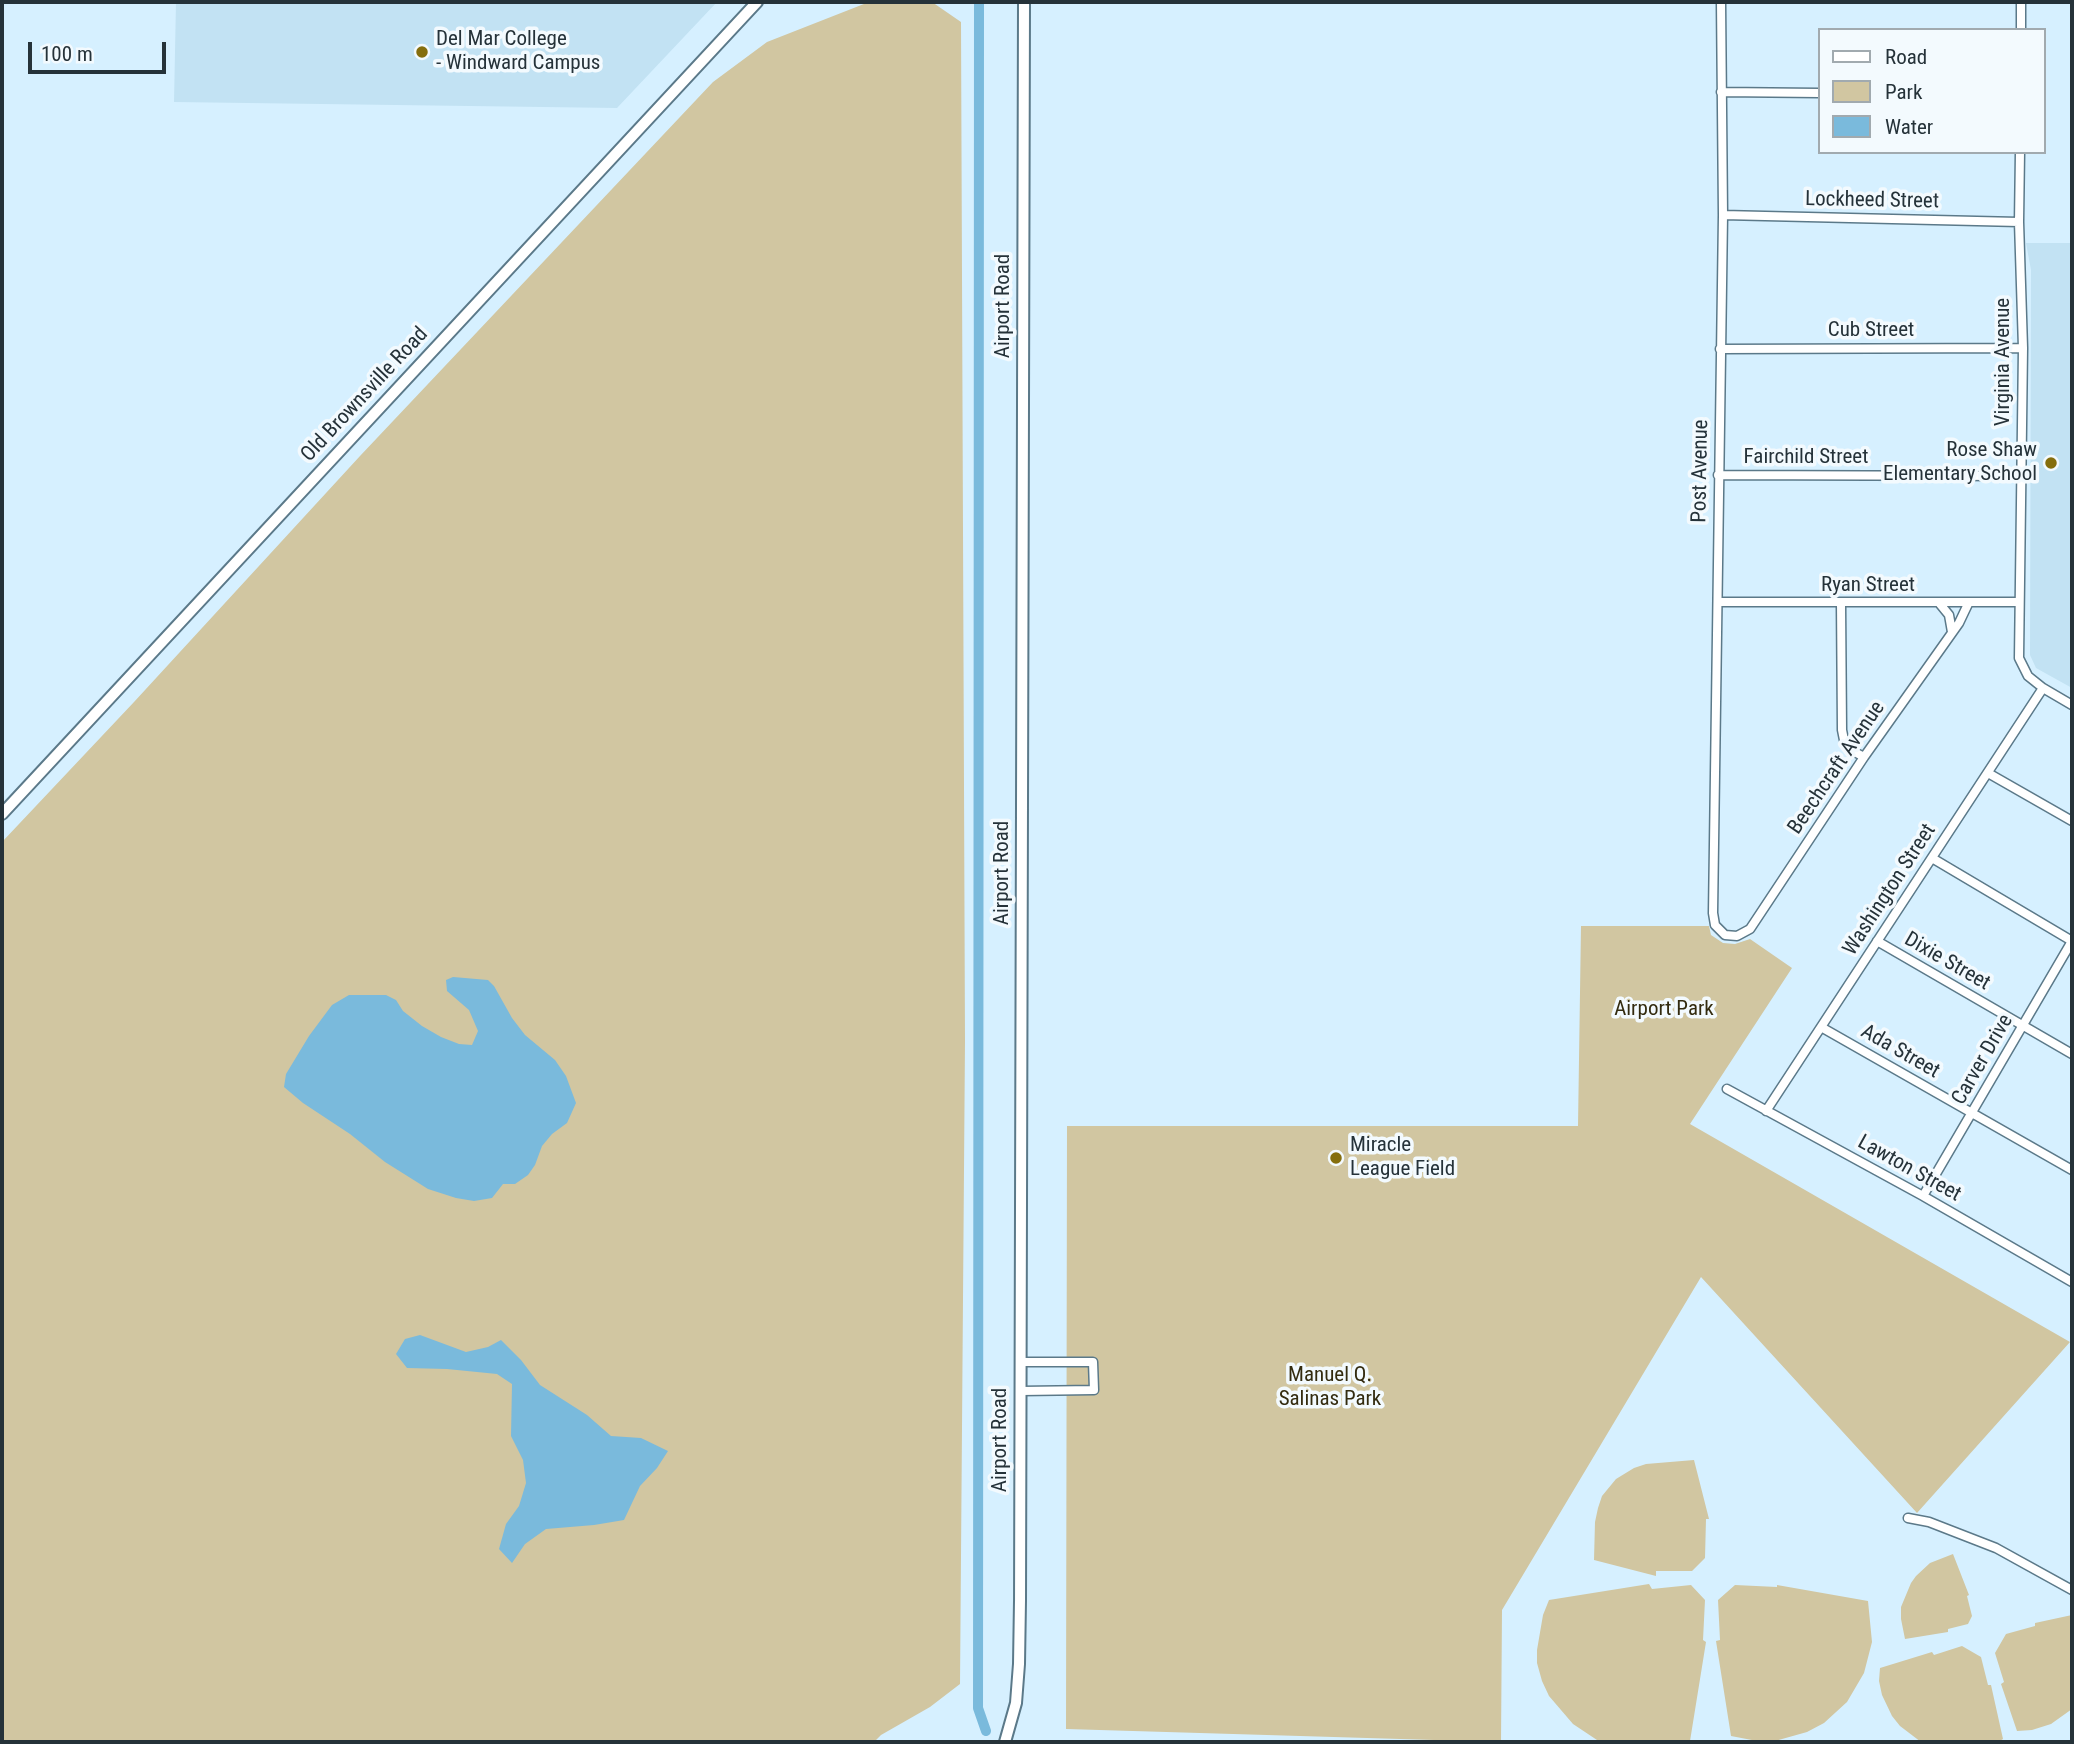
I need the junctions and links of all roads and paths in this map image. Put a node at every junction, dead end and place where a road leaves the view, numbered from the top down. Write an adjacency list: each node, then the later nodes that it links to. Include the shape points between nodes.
1 (757, 2): 25 (street, Old Brownsville Road)
2 (1024, 2): 40 (street, Airport Road)
3 (1721, 2): 6 (street, Post Avenue)
4 (2021, 2): 5 (street)
5 (2021, 28)
6 (1721, 92): 7 (street); 9 (street, Post Avenue)
7 (1818, 93)
8 (2020, 154): 10 (street, Virginia Avenue)
9 (1723, 215): 10 (street, Lockheed Street); 12 (street, Post Avenue)
10 (2019, 222): 11 (street, Virginia Avenue)
11 (2023, 348): 12 (street, Cub Street); 14 (street, Virginia Avenue)
12 (1720, 349): 13 (street, Post Avenue)
13 (1718, 475): 14 (street, Fairchild Street); 15 (street, Post Avenue)
14 (2021, 476): 16 (street, Virginia Avenue)
15 (1718, 602): 17 (street, Ryan Street); 28 (street, Post Avenue, via 1713,913 1715,925)
16 (2019, 602): 19 (street, Ryan Street); 21 (street, Virginia Avenue, via 2019,658 2028,676)
17 (1841, 603): 18 (street, Ryan Street); 23 (street, via 1842,730 1849,749)
18 (1940, 604): 19 (street, Ryan Street); 20 (street, via 1949,615)
19 (1968, 604): 20 (street, Beechcraft Avenue)
20 (1952, 632): 23 (street, Beechcraft Avenue)
21 (2043, 688): 22 (street, Virginia Avenue); 24 (street, Washington Street)
22 (2072, 705)
23 (1864, 757): 28 (street, Beechcraft Avenue, via 1750,929 1737,936)
24 (1988, 773): 26 (street); 27 (street, Washington Street)
25 (2, 814)
26 (2072, 821)
27 (1932, 858): 29 (street, Washington Street); 30 (street)
28 (1725, 935)
29 (1877, 941): 31 (street, Dixie Street); 32 (street, Washington Street)
30 (2072, 941): 31 (street, Carver Drive)
31 (2022, 1026): 33 (street, Dixie Street); 36 (street, Carver Drive)
32 (1821, 1027): 35 (street, Washington Street); 36 (street, Ada Street)
33 (2072, 1054)
34 (1727, 1089): 35 (street, Lawton Street)
35 (1766, 1111): 38 (street, Lawton Street)
36 (1972, 1113): 37 (street, Ada Street); 38 (street, Carver Drive)
37 (2072, 1170)
38 (1923, 1196): 39 (street, Lawton Street)
39 (2072, 1282)
40 (1021, 1362): 41 (street, Airport Road); 41 (street, via 1093,1362 1094,1390)
41 (1021, 1391): 44 (street, Airport Road, via 1019,1664 1016,1703)
42 (1908, 1518): 43 (street, via 1929,1521 1996,1548)
43 (2072, 1590)
44 (1005, 1742)

